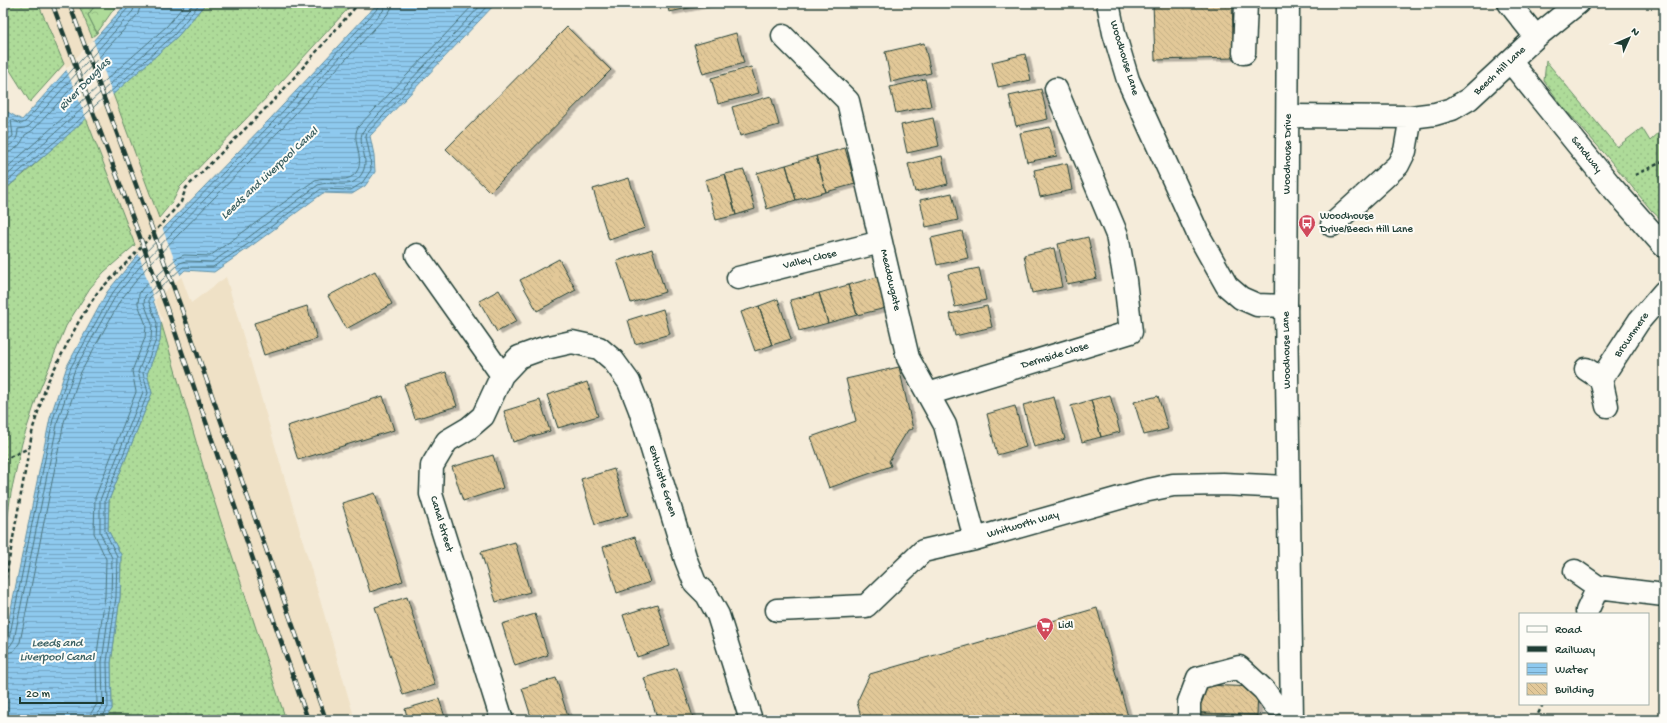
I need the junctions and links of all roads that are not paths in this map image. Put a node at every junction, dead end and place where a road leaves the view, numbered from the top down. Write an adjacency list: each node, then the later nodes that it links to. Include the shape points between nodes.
1 (1108, 3): 19 (street, Woodhouse Lane, via 1128,80 1199,236 1227,286 1241,298 1257,305)
2 (1246, 3): 8 (street)
3 (1288, 3): 11 (street, Woodhouse Drive)
4 (1508, 3): 7 (street)
5 (1578, 3): 7 (street, Beech Hill Lane)
6 (783, 36): 14 (street, Meadowgate, via 848,100)
7 (1536, 37): 9 (street, Beech Hill Lane)
8 (1244, 53)
9 (1510, 61): 12 (street, Beech Hill Lane, via 1469,99 1452,109); 15 (street, Sandway, via 1611,186)
10 (1056, 89): 21 (street, Dermside Close, via 1117,235 1126,280 1131,332)
11 (1288, 116): 12 (street, Beech Hill Lane); 19 (street, Woodhouse Drive)
12 (1411, 117): 13 (street, via 1405,151 1398,165)
13 (1332, 225)
14 (881, 242): 17 (street, Valley Close); 21 (street, Meadowgate, via 908,358)
15 (1664, 246)
16 (417, 255): 20 (street)
17 (738, 278)
18 (1664, 292): 22 (street, Brownmere, via 1594,374)
19 (1286, 306): 23 (street, Woodhouse Lane)
20 (502, 375): 31 (street, Canal Street, via 483,416 447,441 432,466 431,494); 32 (street, Entwistle Green, via 519,357 541,348 572,342 599,348 613,360 629,382 686,560 695,583 707,595 718,615)
21 (928, 394): 24 (street, Meadowgate, via 945,425)
22 (1607, 406)
23 (1288, 487): 24 (street, Whitworth Way, via 1173,485); 30 (street, Woodhouse Lane)
24 (975, 539): 28 (street, Whitworth Way, via 924,551 866,606)
25 (1575, 571): 26 (street)
26 (1598, 587): 27 (street); 29 (street)
27 (1664, 595)
28 (777, 610)
29 (1587, 611)
30 (1281, 712): 33 (street, via 1264,690 1239,667 1198,678 1188,702)
31 (502, 720)
32 (751, 720)
33 (1189, 720)

